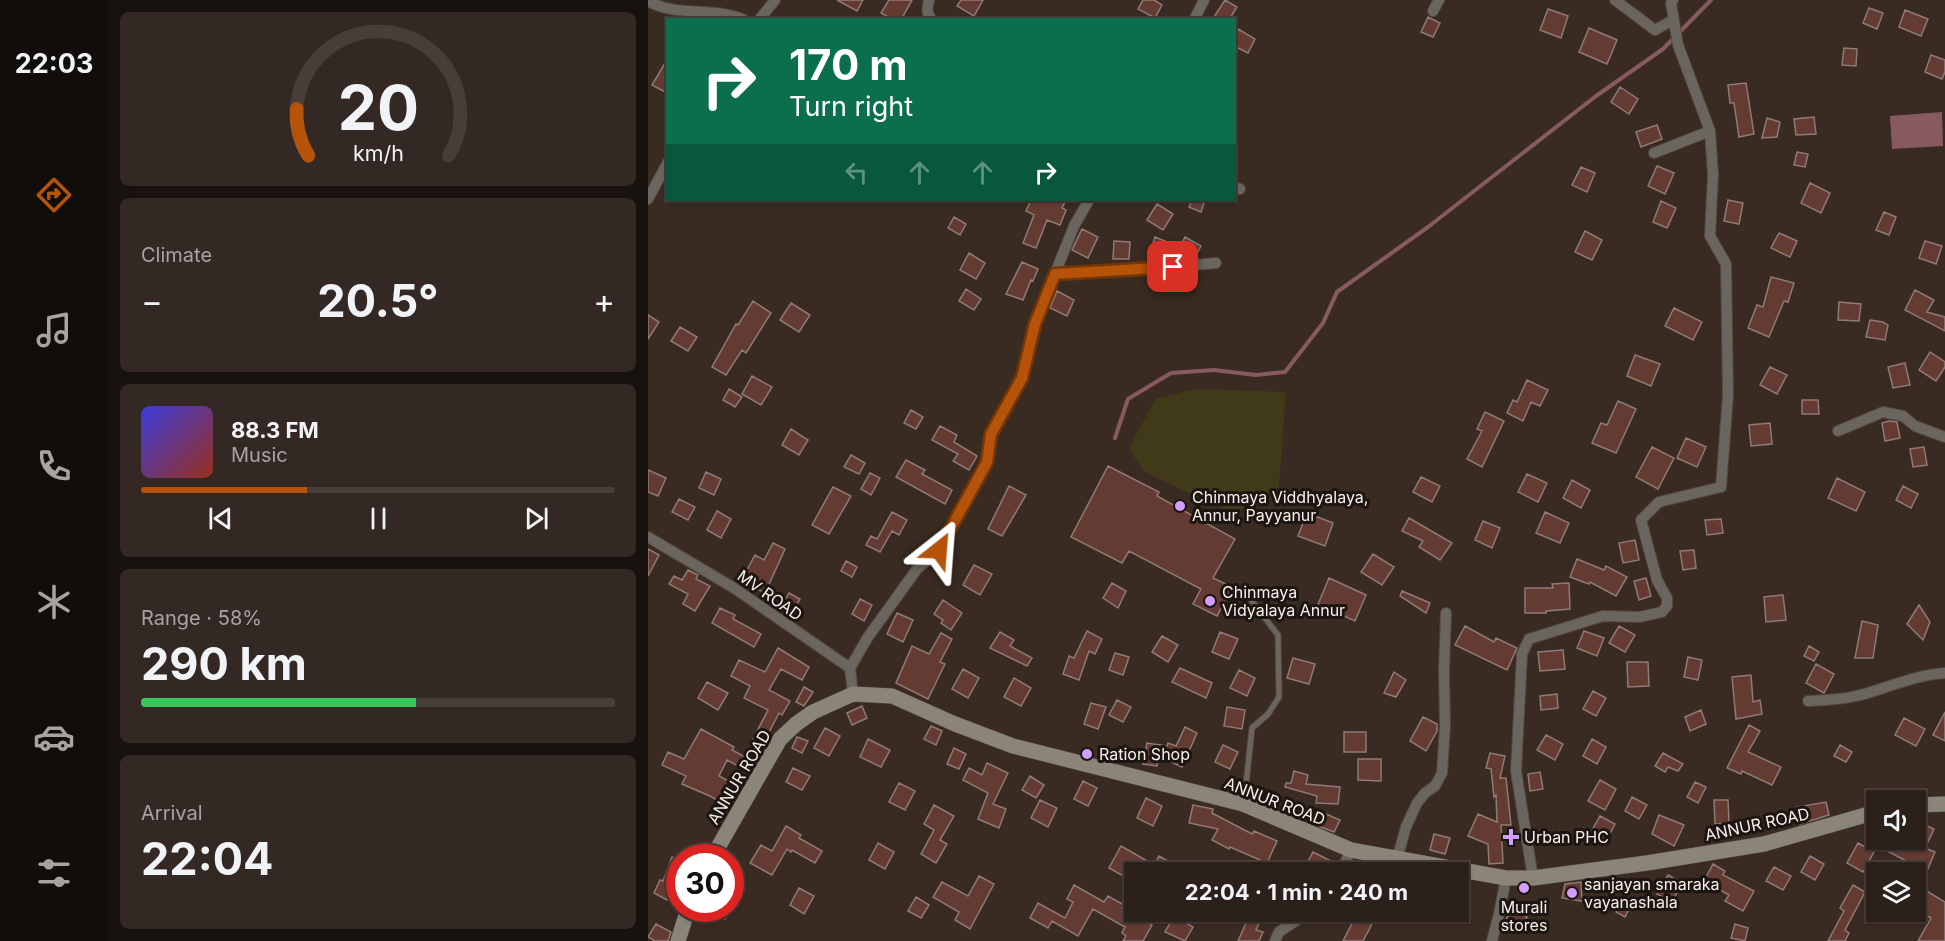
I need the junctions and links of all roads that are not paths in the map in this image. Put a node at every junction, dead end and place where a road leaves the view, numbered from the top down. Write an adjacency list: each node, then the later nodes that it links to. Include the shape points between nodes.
1 (775, 0): 10 (street)
2 (929, 0): 11 (street)
3 (1204, 0): 12 (street)
4 (1438, 0): 8 (street)
5 (1615, 0): 13 (street, via 1655,30)
6 (1673, 0): 13 (street)
7 (648, 1): 9 (street, via 677,10)
8 (1433, 11)
9 (740, 18)
10 (761, 18)
11 (931, 18)
12 (1195, 18)
13 (1674, 24): 14 (street)
14 (1710, 131): 15 (street); 39 (street, via 1710,236 1726,264 1728,396 1721,487 1659,502 1641,520 1657,580 1667,598 1662,612 1603,616 1529,639 1522,654 1516,771)
15 (1654, 153)
16 (666, 166): 17 (street)
17 (648, 199)
18 (1088, 201): 20 (street)
19 (1216, 263): 20 (street)
20 (1055, 274): 26 (street, via 1035,324 1022,378 991,434 987,462 939,550 917,569 867,637)
21 (1838, 431): 22 (street, via 1883,412 1904,416 1915,426)
22 (1945, 437)
23 (648, 537): 26 (street, MV ROAD, via 734,588)
24 (1244, 591): 30 (lane, via 1278,635 1279,697 1252,728)
25 (1446, 613): 36 (street, via 1442,773 1436,786 1417,803)
26 (850, 668): 28 (street)
27 (1945, 673): 29 (street, via 1899,681 1836,700)
28 (853, 694): 30 (main road, ANNUR ROAD, via 892,696 1013,746); 34 (main road, ANNUR ROAD, via 813,712 780,739)
29 (1808, 701)
30 (1243, 804): 35 (main road, ANNUR ROAD)
31 (1945, 804): 32 (main road)
32 (1926, 805)
33 (1866, 815): 39 (main road, ANNUR ROAD, via 1764,844)
34 (720, 844)
35 (1351, 850): 36 (main road, ANNUR ROAD); 37 (street)
36 (1397, 860): 38 (main road, ANNUR ROAD)
37 (1345, 862)
38 (1506, 878): 39 (main road, ANNUR ROAD); 44 (street)
39 (1533, 878)
40 (683, 922): 42 (main road)
41 (1294, 922): 43 (street, via 1279,932)
42 (678, 941)
43 (1275, 941)
44 (1492, 941)

